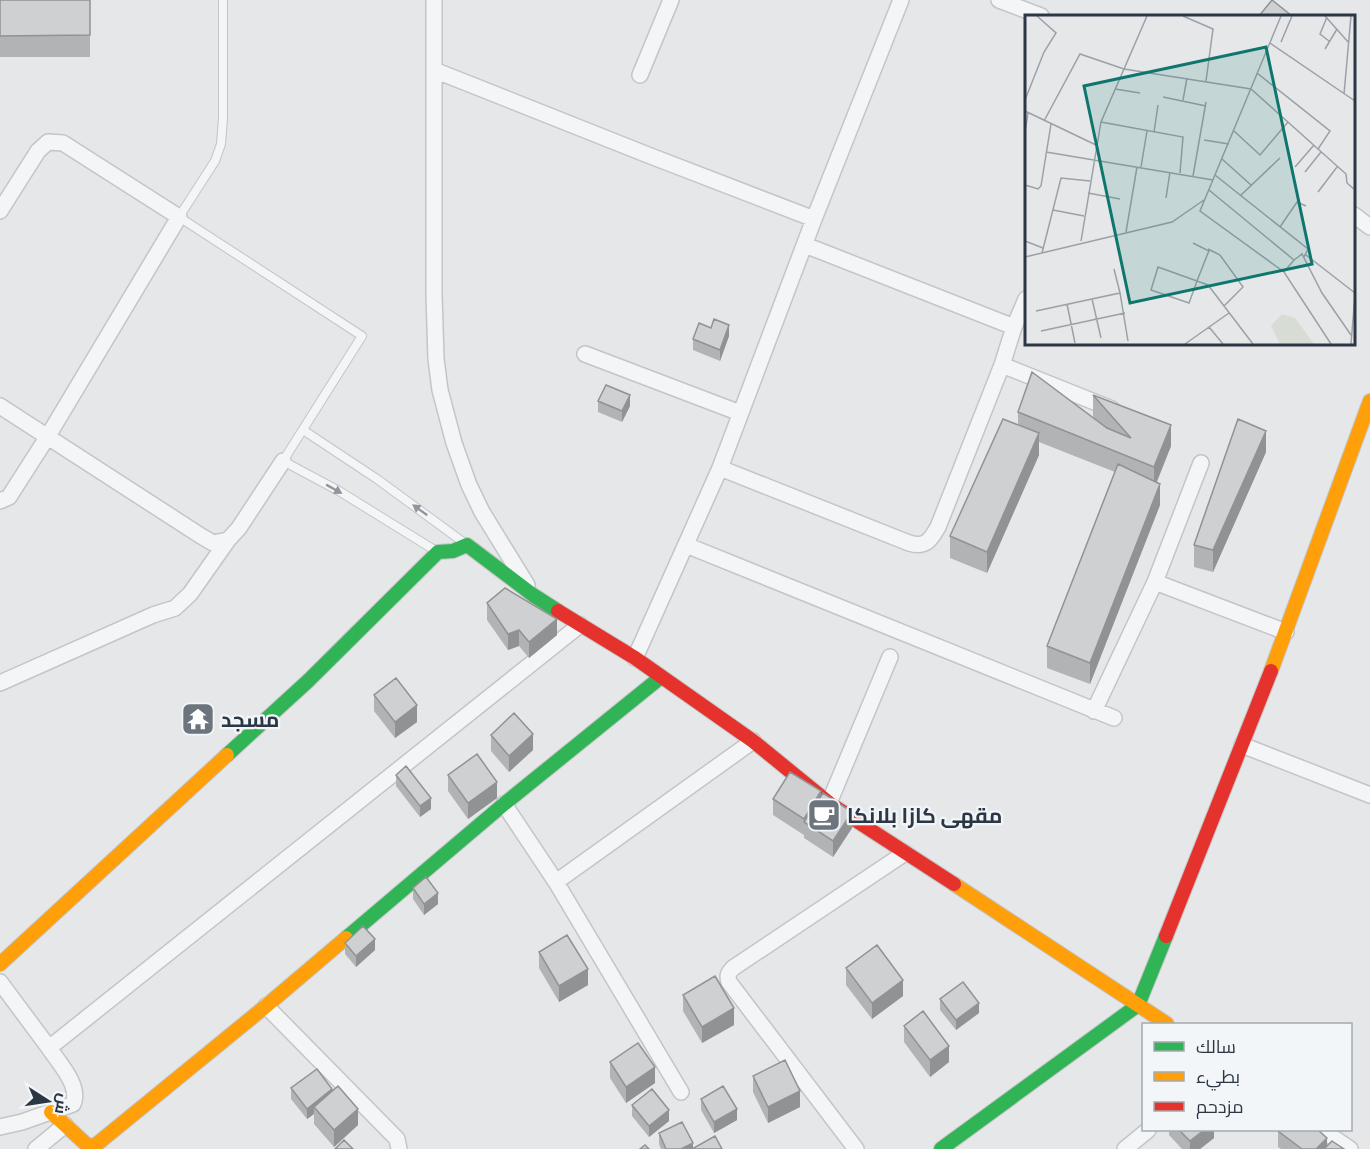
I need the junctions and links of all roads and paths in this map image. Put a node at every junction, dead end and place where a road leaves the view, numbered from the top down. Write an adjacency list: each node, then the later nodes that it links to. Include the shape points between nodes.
1 (223, 0): 11 (lane, via 221,144 215,161)
2 (435, 0): 7 (street)
3 (671, 0): 8 (street)
4 (901, 0): 12 (street)
5 (999, 0): 6 (street)
6 (1038, 15)
7 (434, 70): 12 (street); 34 (street, via 434,295 440,390 454,443 482,512)
8 (640, 75)
9 (0, 211): 11 (street, via 38,151 48,142 63,143)
10 (1355, 216): 13 (street)
11 (179, 217): 23 (lane, via 362,336); 24 (street)
12 (814, 219): 14 (street)
13 (1370, 227)
14 (805, 244): 16 (street); 21 (street)
15 (1025, 301): 16 (street)
16 (1014, 327): 18 (street)
17 (585, 354): 21 (street)
18 (1002, 365): 22 (street); 27 (street, via 938,527 933,537 918,546)
19 (1370, 401): 36 (street)
20 (0, 406): 24 (street)
21 (740, 413): 27 (street)
22 (1128, 415)
23 (303, 430): 25 (lane); 30 (lane, one-way to 23)
24 (48, 436): 28 (street, via 9,497); 29 (street, via 213,543)
25 (283, 461): 29 (street); 32 (lane, one-way to 32)
26 (1201, 463): 33 (street)
27 (720, 468): 31 (street)
28 (0, 501)
29 (228, 540): 40 (street, via 190,594 175,608)
30 (467, 545): 32 (street); 34 (street)
31 (686, 545): 38 (street); 41 (street)
32 (438, 552): 50 (street, via 300,689)
33 (1155, 582): 36 (street); 41 (street)
34 (533, 595): 35 (street)
35 (580, 625): 38 (street); 55 (street)
36 (1286, 632): 44 (street)
37 (890, 657): 46 (street)
38 (635, 658): 39 (street)
39 (661, 677): 43 (street); 47 (street)
40 (0, 683)
41 (1094, 711): 42 (street)
42 (1114, 718)
43 (753, 741): 46 (street); 49 (street)
44 (1242, 745): 45 (street); 52 (street)
45 (1370, 795)
46 (829, 803): 48 (street)
47 (504, 804): 49 (street); 53 (street)
48 (905, 854): 52 (street); 64 (street, via 733,969 728,977)
49 (556, 882): 56 (street)
50 (0, 964)
51 (0, 982): 55 (street)
52 (1138, 1005): 54 (street); 65 (street)
53 (266, 1006): 58 (street, via 97,1144 87,1145); 63 (street, via 397,1139)
54 (1165, 1023)
55 (49, 1048): 57 (street, via 76,1092 73,1104)
56 (681, 1092)
57 (51, 1112): 58 (street); 59 (street)
58 (65, 1125): 62 (street)
59 (0, 1127)
60 (1147, 1131): 66 (street)
61 (1324, 1131): 67 (street)
62 (36, 1149)
63 (399, 1149)
64 (856, 1149)
65 (941, 1149)
66 (1125, 1149)
67 (1350, 1149)

